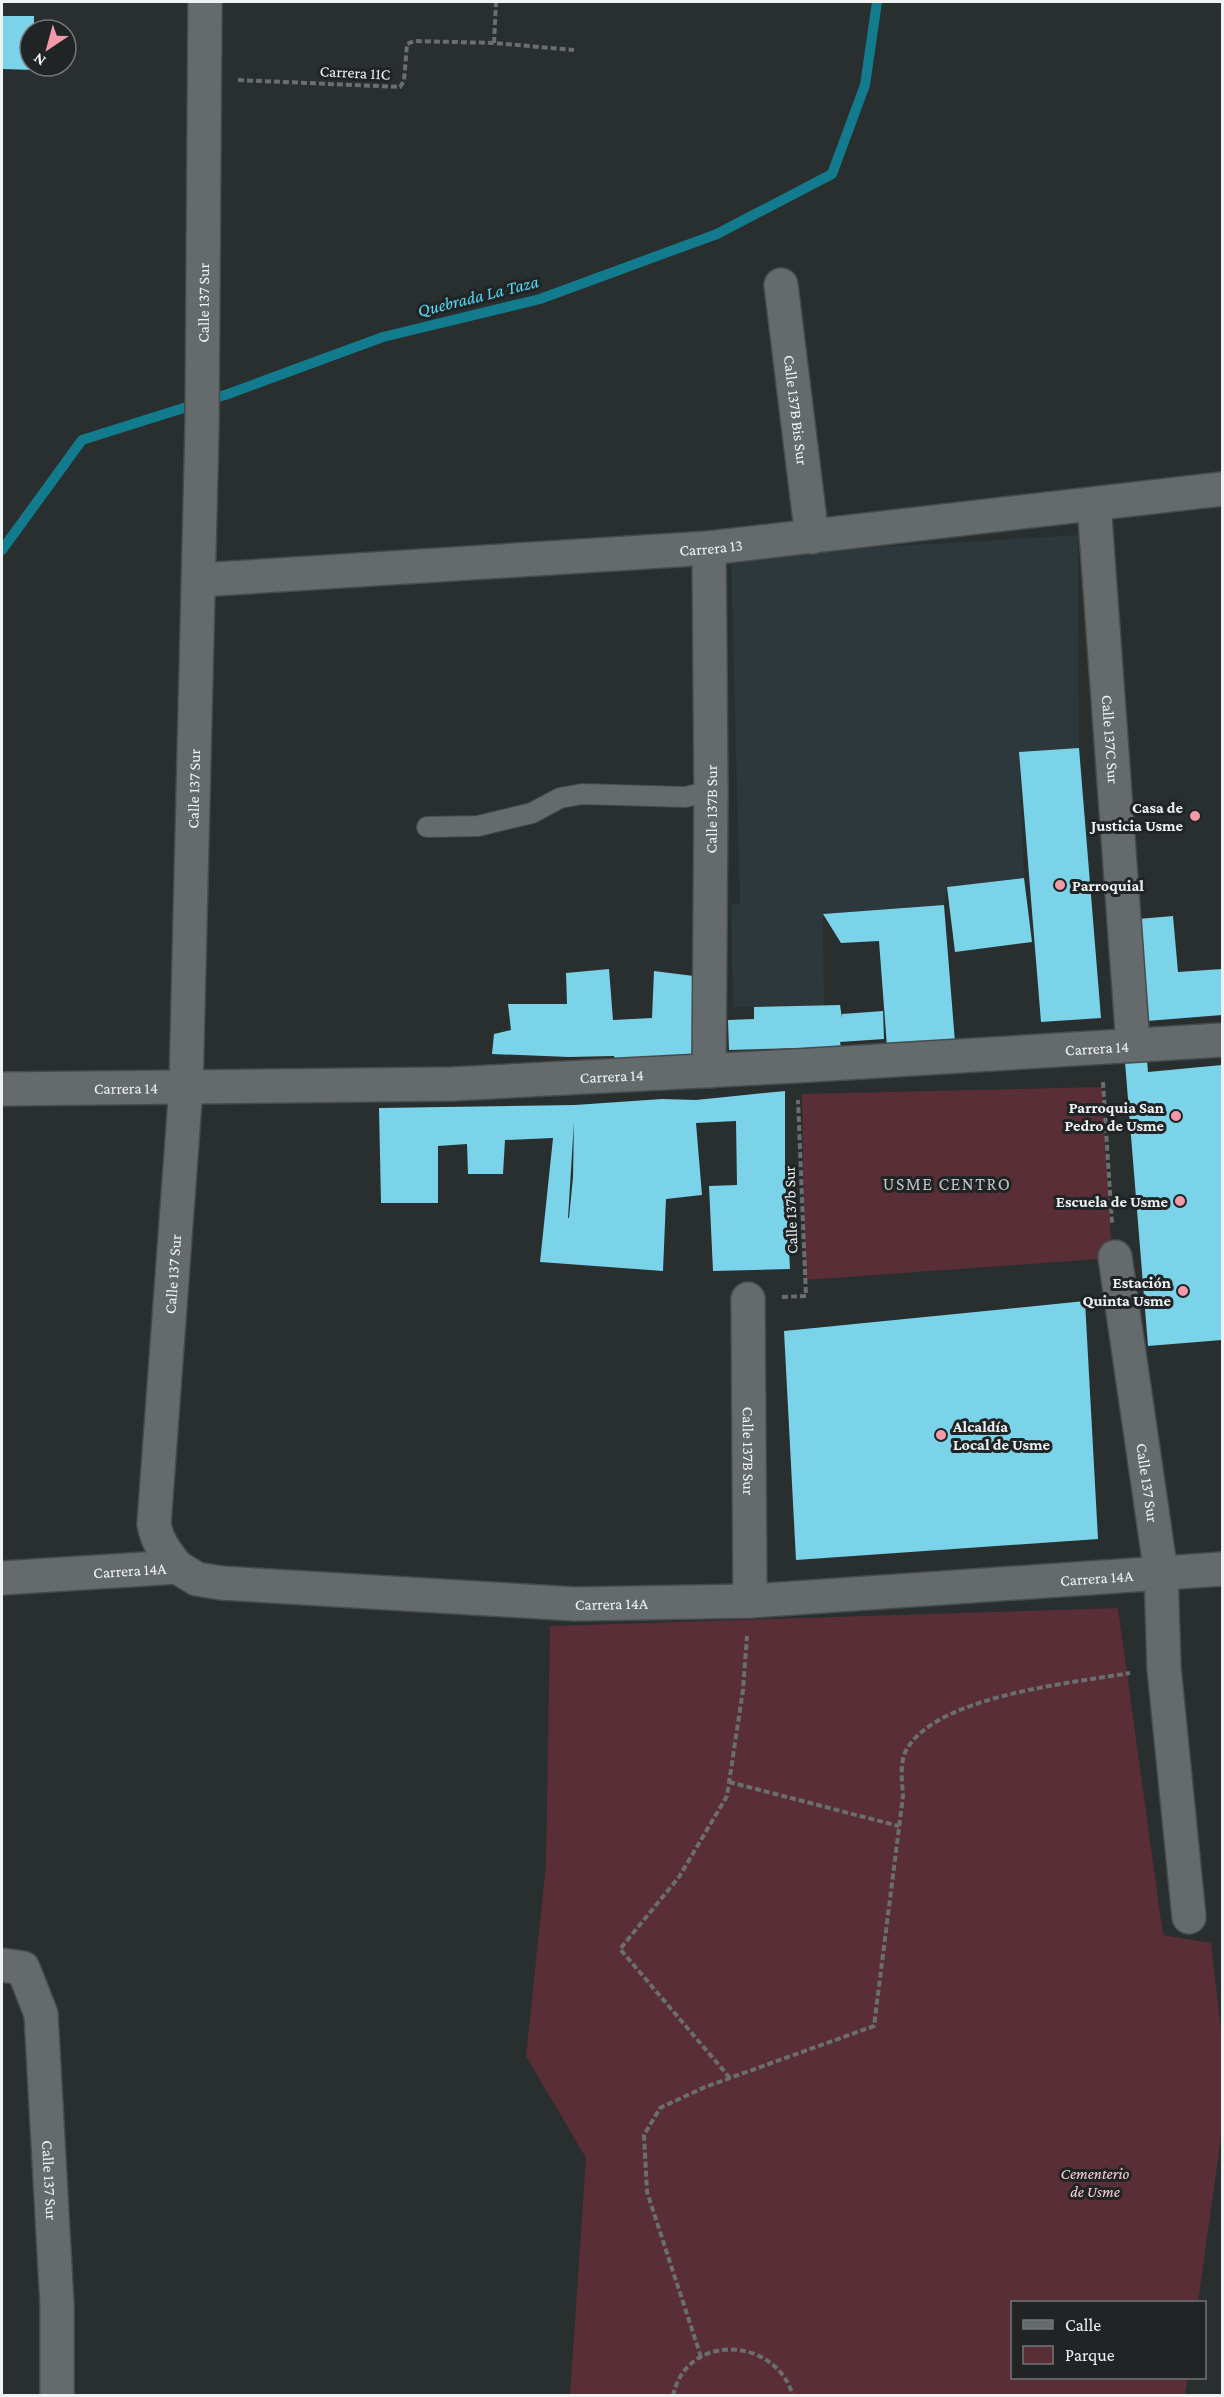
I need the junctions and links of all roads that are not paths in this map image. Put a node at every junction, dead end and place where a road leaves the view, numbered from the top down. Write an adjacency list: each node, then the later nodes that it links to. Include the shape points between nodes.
1 (205, 2): 7 (street, Calle 137 Sur)
2 (781, 285): 5 (street, Calle 137B Bis Sur)
3 (1222, 489): 4 (street, Carrera 13)
4 (1095, 504): 5 (street, Carrera 13); 11 (street, Calle 137C Sur)
5 (812, 537): 6 (street, Carrera 13)
6 (709, 548): 7 (street, Carrera 13); 8 (street, Calle 137B Sur)
7 (198, 580): 13 (street, Calle 137 Sur)
8 (711, 791): 9 (lane, via 685,797 582,794 560,798 532,813 478,826); 12 (street, Calle 137B Sur)
9 (427, 827)
10 (1222, 1040): 11 (street, Carrera 14)
11 (1117, 1047): 12 (street, Carrera 14)
12 (709, 1071): 13 (street, Carrera 14, via 452,1084)
13 (186, 1087): 14 (street, Carrera 14); 17 (street, Calle 137 Sur, via 154,1524 156,1537)
14 (2, 1089)
15 (1114, 1257): 19 (street, Calle 137 Sur)
16 (748, 1299): 21 (street, Calle 137B Sur)
17 (177, 1568): 20 (street, Carrera 14A); 21 (street, Carrera 14A, via 197,1579 221,1583 575,1604)
18 (1222, 1569): 19 (street, Carrera 14A)
19 (1161, 1573): 21 (street, Carrera 14A); 22 (street, Calle 137 Sur, via 1164,1668)
20 (2, 1578)
21 (750, 1601)
22 (1189, 1917)
23 (12, 1966): 24 (street, Calle 137 Sur, via 41,2014 57,2305)
24 (57, 2396)

